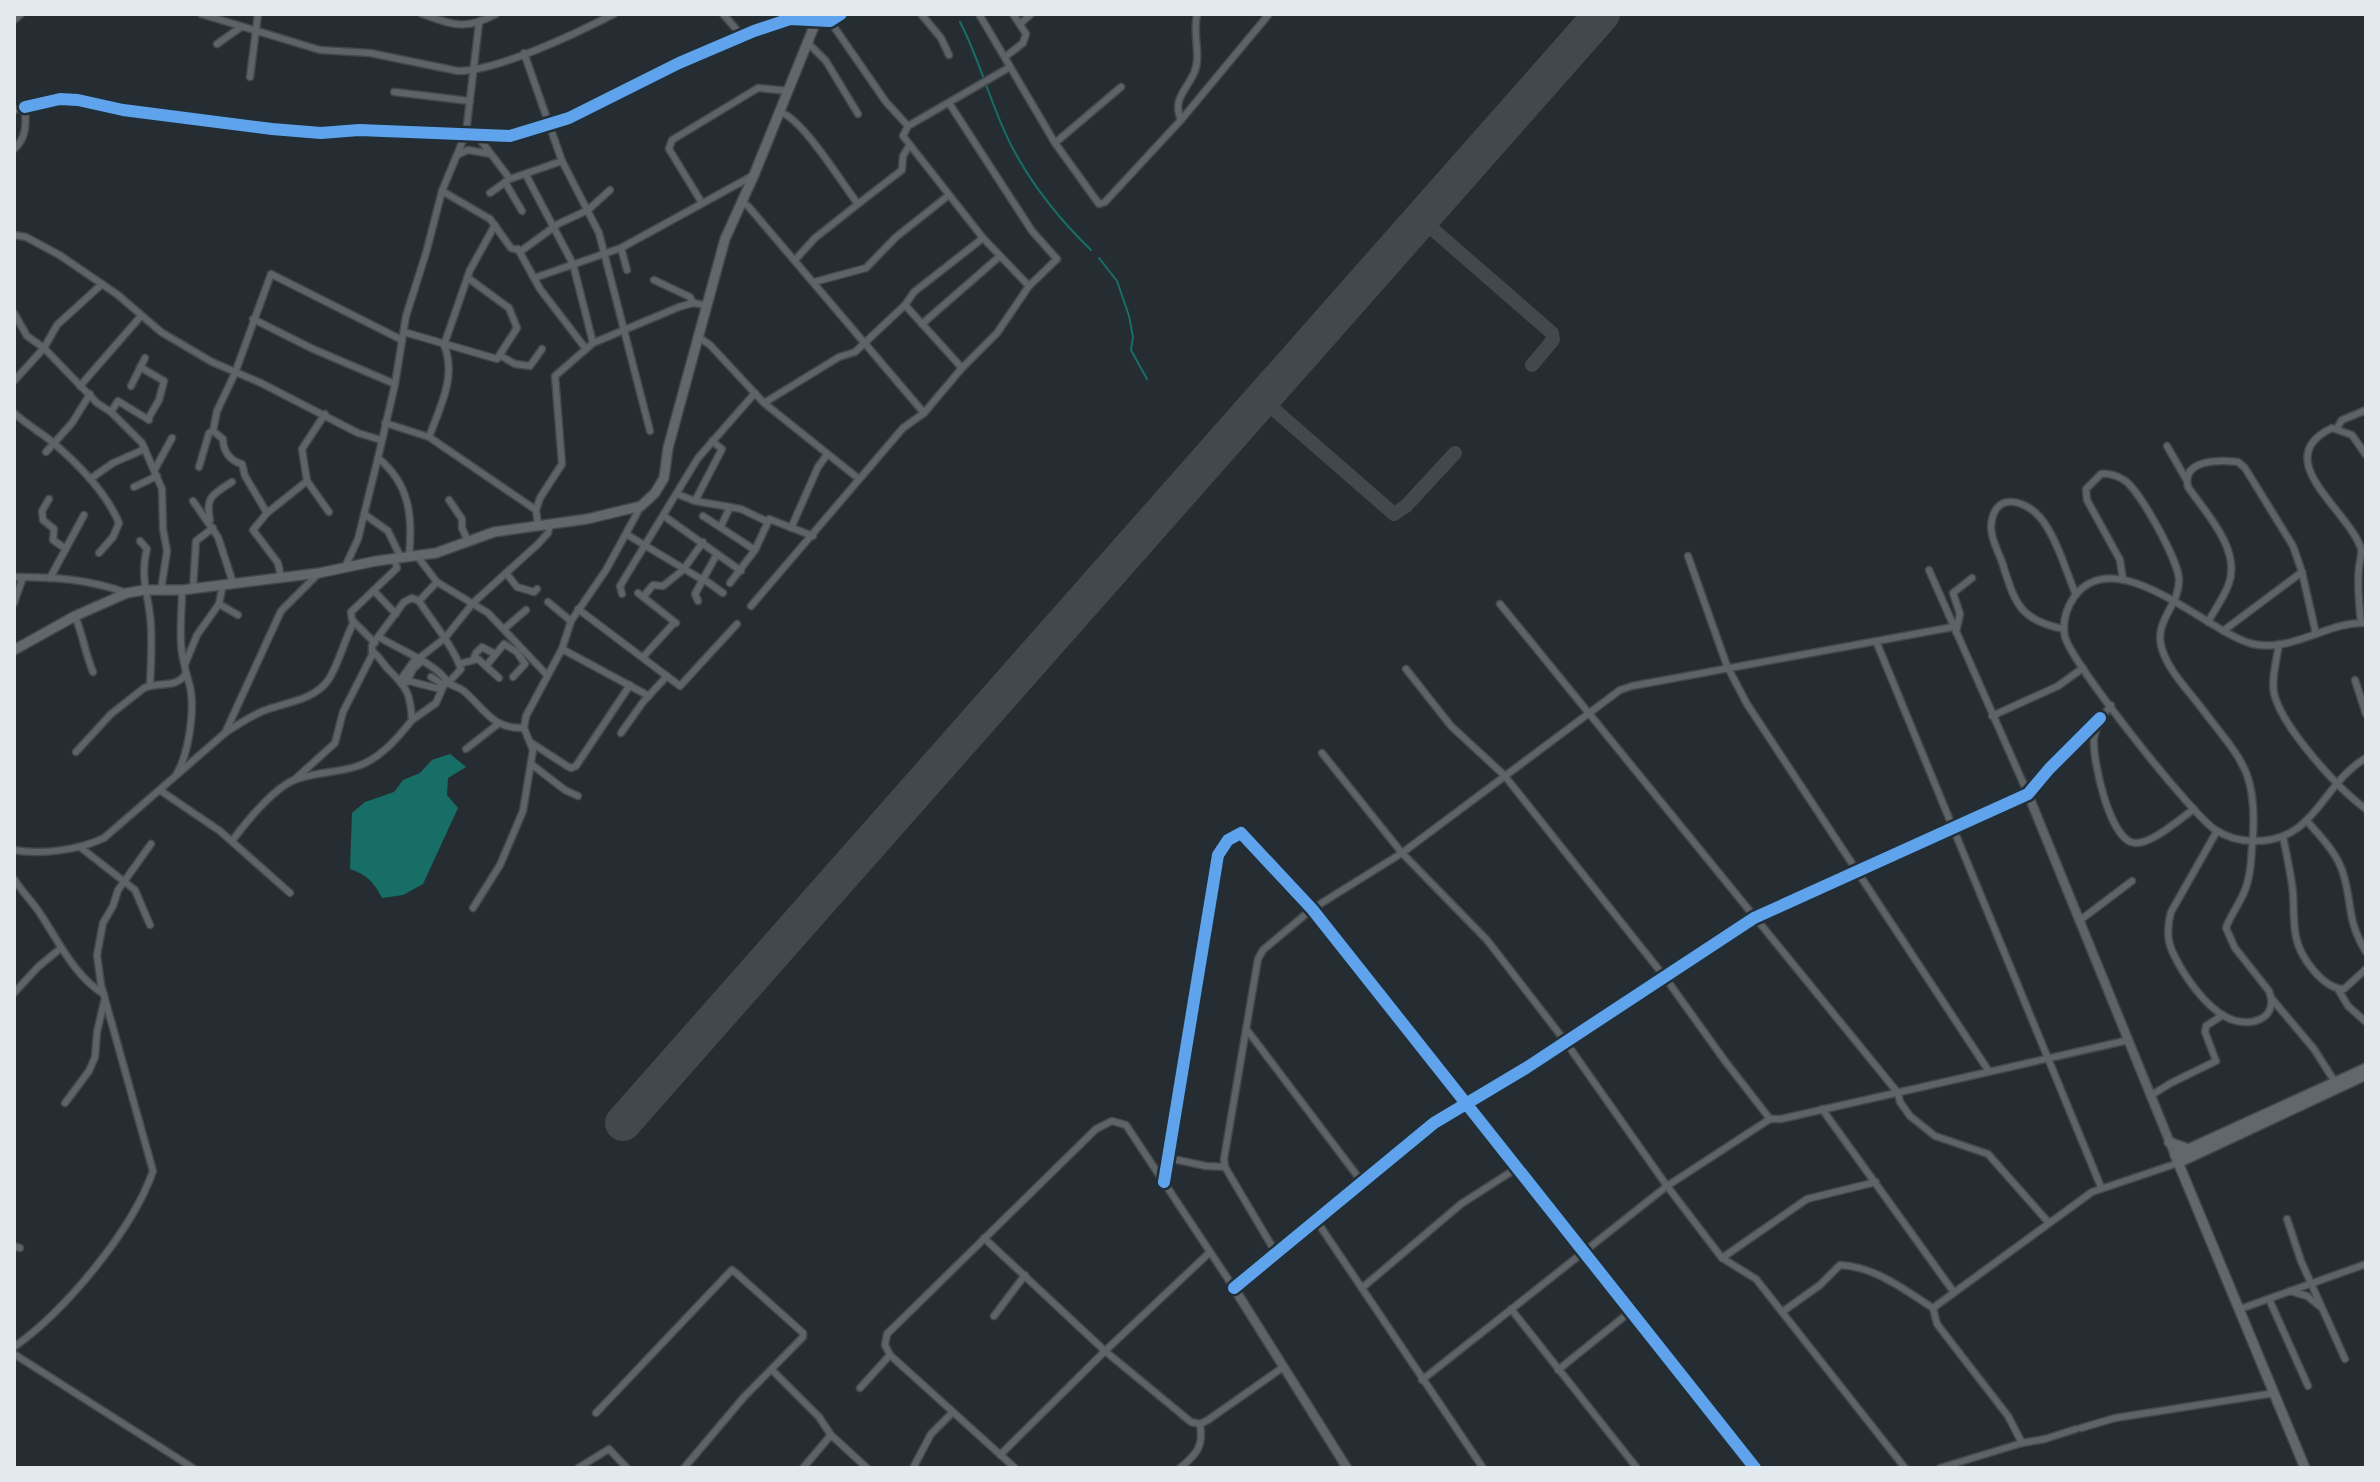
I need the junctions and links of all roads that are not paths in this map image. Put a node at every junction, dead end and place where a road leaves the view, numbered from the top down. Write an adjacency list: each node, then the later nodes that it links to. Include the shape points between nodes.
1 (21, 14): 16 (street)
2 (201, 14): 20 (street)
3 (258, 14): 21 (street)
4 (422, 14): 18 (street, via 458,26)
5 (496, 14): 18 (street)
6 (614, 14): 25 (street)
7 (723, 14): 22 (street)
8 (841, 14): 17 (street)
9 (921, 14): 26 (street)
10 (979, 14): 27 (street)
11 (1013, 14): 19 (street)
12 (1031, 14): 19 (street)
13 (1195, 14): 40 (street, via 1196,63 1179,97)
14 (1269, 14): 40 (street)
15 (818, 17): 17 (street); 22 (street, via 790,19); 23 (main road)
16 (14, 20)
17 (830, 21): 42 (street)
18 (479, 23): 29 (street)
19 (1020, 24): 27 (street, via 1026,34 1023,43)
20 (241, 27): 21 (street); 24 (street)
21 (256, 31): 29 (street, via 331,52); 30 (street)
22 (743, 37): 41 (street)
23 (808, 43): 32 (main road); 39 (street, via 826,61)
24 (217, 44)
25 (524, 53): 29 (street); 41 (street)
26 (949, 55)
27 (1005, 57): 28 (street)
28 (1010, 67): 35 (street); 45 (street)
29 (474, 69): 34 (street)
30 (250, 77)
31 (1121, 87): 45 (street)
32 (789, 91): 38 (main road); 59 (street, via 758,88 672,140 669,149)
33 (394, 92): 34 (street)
34 (470, 101): 43 (street)
35 (949, 103): 42 (street); 79 (street, via 1032,231 1057,259)
36 (25, 107): 37 (street); 43 (street, via 78,100 272,129); 47 (street, via 24,135)
37 (14, 110)
38 (780, 112): 52 (main road); 60 (street, via 810,138)
39 (858, 114)
40 (1181, 120): 45 (street, via 1103,204 1097,203)
41 (549, 124): 44 (street, via 510,136); 50 (street)
42 (908, 126): 46 (street, via 903,136)
43 (466, 133): 44 (street); 49 (street)
44 (475, 133): 48 (street)
45 (1055, 143)
46 (909, 146): 57 (street); 60 (street, via 902,170)
47 (14, 149)
48 (491, 154): 49 (street, via 468,150); 53 (street)
49 (455, 158): 55 (street)
50 (562, 161): 51 (street); 61 (street)
51 (526, 175): 53 (street); 64 (street)
52 (754, 175): 58 (main road); 59 (street)
53 (508, 181): 56 (street); 62 (street)
54 (610, 190): 61 (street)
55 (442, 191): 63 (street); 89 (street)
56 (490, 193)
57 (949, 195): 66 (street); 77 (street, via 866,268)
58 (742, 202): 71 (street); 81 (main road)
59 (702, 203): 67 (street)
60 (858, 204): 71 (street)
61 (588, 210): 64 (street); 69 (street)
62 (522, 211)
63 (495, 225): 68 (street, via 511,248); 74 (street)
64 (555, 226): 68 (street); 72 (street)
65 (14, 235): 78 (street, via 61,256)
66 (983, 238): 70 (street); 82 (street)
67 (621, 248): 69 (street); 73 (street)
68 (518, 249): 75 (street)
69 (604, 252): 72 (street); 87 (street)
70 (1000, 256): 79 (street); 86 (street)
71 (795, 260): 77 (street)
72 (573, 264): 75 (street); 88 (street)
73 (627, 270)
74 (468, 278): 94 (street); 98 (street, via 509,308 517,328)
75 (534, 278): 91 (street)
76 (654, 280): 80 (street)
77 (814, 282): 92 (street)
78 (102, 284): 84 (street); 95 (street, via 57,325)
79 (1029, 286): 101 (street, via 997,333)
80 (693, 303): 81 (street); 87 (street)
81 (705, 305): 90 (main road)
82 (905, 305): 86 (street); 92 (street)
83 (14, 313): 95 (street, via 27,336)
84 (141, 316): 102 (street); 105 (street)
85 (253, 319): 89 (street, via 271,274); 102 (street); 104 (street)
86 (922, 324): 101 (street)
87 (624, 330): 93 (street); 118 (street)
88 (590, 333): 91 (street); 93 (street)
89 (403, 336): 94 (street); 104 (street)
90 (697, 336): 107 (street); 143 (main road, via 664,478)
91 (579, 341): 97 (street)
92 (865, 342): 109 (street); 113 (street)
93 (593, 343): 97 (street)
94 (444, 345): 98 (street); 119 (street, via 450,371)
95 (44, 348): 103 (street); 105 (street)
96 (542, 349): 98 (street, via 530,366)
97 (586, 349): 145 (street, via 555,376 562,464)
98 (501, 356)
99 (145, 358): 100 (street)
100 (140, 367): 106 (street); 111 (street, via 164,381 148,419 118,401)
101 (962, 368): 113 (street)
102 (235, 373): 114 (street); 117 (street)
103 (14, 381)
104 (395, 384): 115 (street)
105 (80, 386): 108 (street)
106 (131, 386)
107 (755, 393): 109 (street); 122 (street)
108 (90, 394): 111 (street); 123 (street)
109 (764, 403): 128 (street)
110 (2366, 410): 116 (street, via 2342,420)
111 (111, 412): 125 (street)
112 (14, 413): 123 (street)
113 (924, 413): 133 (street, via 903,428)
114 (325, 414): 121 (street); 135 (street, via 302,449)
115 (385, 423): 119 (street); 121 (street)
116 (2337, 428): 127 (street, via 2352,435); 214 (street, via 2315,440 2307,462 2362,552 2358,569)
117 (213, 431): 130 (street); 147 (street, via 223,439 229,456 242,464)
118 (650, 431)
119 (429, 437): 145 (street)
120 (172, 438): 131 (street)
121 (381, 440): 129 (street)
122 (712, 441): 138 (street); 142 (street, via 722,449)
123 (53, 443): 126 (street); 132 (street)
124 (2167, 446): 134 (street)
125 (145, 449): 131 (street); 132 (street)
126 (46, 452)
127 (2366, 455)
128 (826, 456): 133 (street); 157 (street)
129 (378, 458): 148 (street); 169 (street, via 405,490 410,524)
130 (199, 467)
131 (156, 472): 137 (street); 190 (street, via 167,551)
132 (90, 479): 166 (street, via 119,523)
133 (859, 479): 159 (street)
134 (2186, 479): 174 (street, via 2188,472 2208,462 2238,462 2293,546); 213 (street, via 2229,555 2230,582)
135 (307, 481): 146 (street); 147 (street)
136 (232, 482): 155 (street, via 207,506)
137 (134, 487)
138 (677, 494): 142 (street); 150 (street)
139 (49, 499): 164 (street, via 43,520 54,529 53,540)
140 (449, 500): 161 (street)
141 (193, 501): 155 (street)
142 (695, 501): 144 (street)
143 (641, 506): 154 (main road); 158 (street)
144 (730, 507): 152 (street); 156 (street)
145 (536, 510): 153 (street)
146 (329, 512)
147 (267, 513): 179 (street, via 253,530 278,563)
148 (364, 514): 169 (street, via 388,531); 170 (street)
149 (84, 515): 164 (street)
150 (664, 516): 162 (street); 163 (street)
151 (703, 516): 156 (street)
152 (768, 522): 157 (street); 165 (street)
153 (538, 525): 154 (main road); 161 (main road)
154 (550, 525): 176 (street)
155 (212, 526): 185 (street, via 225,553); 187 (street, via 196,541)
156 (721, 526): 165 (street)
157 (791, 528): 159 (street)
158 (626, 534): 163 (street); 206 (street)
159 (813, 536): 205 (street)
160 (140, 541): 189 (street, via 147,549)
161 (468, 541): 169 (main road)
162 (703, 542): 167 (street); 171 (street)
163 (644, 547): 171 (street); 195 (street, via 620,586)
164 (66, 549): 180 (street)
165 (755, 550): 173 (street)
166 (99, 553)
167 (717, 554): 173 (street); 182 (street)
168 (1688, 556): 237 (street)
169 (405, 557): 170 (main road); 184 (street); 192 (street)
170 (345, 567): 175 (main road)
171 (683, 570): 182 (street); 231 (street, via 640,595 675,623)
172 (1929, 570): 218 (street)
173 (741, 571): 186 (street)
174 (2302, 572): 219 (street); 220 (street)
175 (319, 573): 179 (main road); 261 (street, via 281,611)
176 (506, 573): 188 (street, via 517,587); 202 (street)
177 (14, 577): 178 (street)
178 (23, 577): 180 (street); 201 (street)
179 (281, 577): 185 (main road)
180 (50, 578): 193 (street, via 90,581)
181 (1972, 578): 218 (street, via 1953,593 1960,614)
182 (701, 579): 194 (street); 199 (street)
183 (2123, 580): 196 (street, via 2095,583); 197 (street); 197 (street, via 2120,560 2087,500 2086,489 2101,474 2110,473 2131,486 2172,554 2179,580)
184 (437, 582): 198 (street); 202 (street)
185 (228, 583): 187 (main road); 203 (street)
186 (730, 583)
187 (193, 588): 191 (main road)
188 (537, 589)
189 (144, 590): 190 (main road); 193 (main road); 249 (street, via 151,628)
190 (161, 590): 191 (main road)
191 (182, 590): 234 (street)
192 (374, 591): 208 (street); 212 (street, via 351,612)
193 (127, 593): 210 (main road)
194 (723, 593)
195 (622, 594)
196 (2076, 595): 217 (street); 217 (street, via 2041,517 2020,501 2002,505 1991,525 1992,537 2016,603 2032,618)
197 (2173, 600): 213 (street); 283 (street, via 2159,631 2162,652 2247,773 2254,807)
198 (419, 601): 208 (street, via 408,598); 221 (street)
199 (698, 601)
200 (548, 602): 211 (street)
201 (14, 603)
202 (473, 603): 216 (street); 221 (street)
203 (219, 604): 209 (street); 234 (street)
204 (1500, 604): 254 (street)
205 (751, 606)
206 (578, 609): 211 (street); 231 (street)
207 (526, 610): 216 (street)
208 (396, 614): 222 (street)
209 (238, 615)
210 (75, 616): 227 (main road); 240 (street)
211 (571, 621): 226 (street)
212 (354, 622): 222 (street); 261 (street, via 328,680 317,690)
213 (2208, 622): 219 (street)
214 (2364, 623): 220 (street)
215 (737, 624): 243 (street, via 680,686)
216 (504, 629): 242 (street)
217 (2064, 629): 238 (street)
218 (1954, 630): 223 (street); 256 (street)
219 (2223, 631): 225 (street, via 2254,645)
220 (2316, 634): 225 (street)
221 (445, 638): 233 (street); 235 (street)
222 (377, 640): 228 (street); 229 (street)
223 (1876, 641): 237 (street); 279 (street)
224 (406, 642): 229 (street)
225 (2279, 644): 272 (street, via 2275,697)
226 (562, 649): 242 (street); 251 (street)
227 (14, 650)
228 (372, 651): 247 (street); 271 (street, via 343,712 335,743)
229 (403, 652): 233 (street)
230 (495, 654): 232 (street, via 482,647); 236 (street); 245 (street, via 504,644 522,658 525,664)
231 (643, 657): 243 (street)
232 (474, 658): 235 (street); 236 (street)
233 (419, 659): 247 (street); 250 (street, via 444,676)
234 (185, 664): 241 (street)
235 (459, 664): 250 (street, via 458,675)
236 (486, 666): 246 (street)
237 (1727, 666): 254 (street, via 1632,686); 288 (street)
238 (2083, 668): 253 (street); 256 (street, via 2058,686)
239 (1406, 669): 269 (street, via 1451,726)
240 (93, 672)
241 (185, 675): 249 (street, via 174,684); 270 (street, via 190,684 189,737)
242 (547, 675): 260 (street)
243 (667, 676): 252 (street)
244 (431, 677): 250 (street)
245 (513, 677)
246 (499, 678)
247 (404, 680): 250 (street); 258 (street)
248 (2355, 680): 255 (street)
249 (150, 685): 265 (street, via 111,714)
250 (445, 685): 258 (street, via 436,703); 259 (street, via 462,688)
251 (630, 685): 252 (street); 263 (street, via 576,766 567,766)
252 (649, 696): 262 (street)
253 (2111, 705): 257 (street); 276 (street)
254 (1589, 712): 269 (street); 295 (street)
255 (2366, 714)
256 (1992, 716): 274 (street)
257 (2100, 718): 274 (street); 276 (street, via 2094,738 2096,761 2123,839 2138,844 2148,840)
258 (412, 720): 271 (street, via 369,761)
259 (498, 724): 260 (street); 264 (street)
260 (524, 728): 263 (street)
261 (225, 733): 270 (street)
262 (621, 733)
263 (530, 742): 268 (street)
264 (466, 749)
265 (76, 752)
266 (1322, 753): 287 (street)
267 (2366, 758): 272 (street)
268 (531, 764): 275 (street); 293 (street, via 523,811 500,865)
269 (1504, 775): 287 (street); 301 (street)
270 (172, 781): 273 (street)
271 (293, 781): 282 (street)
272 (2337, 785): 277 (street); 278 (street)
273 (161, 791): 282 (street); 285 (street, via 104,838)
274 (2028, 794): 279 (street); 296 (street)
275 (578, 796)
276 (2194, 809): 280 (street)
277 (2366, 809)
278 (2307, 821): 281 (street); 299 (street, via 2335,856 2354,931)
279 (1954, 827): 288 (street); 311 (street)
280 (2217, 831): 283 (street); 306 (street, via 2168,924 2173,954)
281 (2283, 837): 283 (street); 302 (street, via 2296,938 2318,974)
282 (232, 841): 292 (street)
283 (2252, 842): 305 (street, via 2247,883 2226,933)
284 (151, 844): 290 (street)
285 (80, 847): 286 (street); 290 (street)
286 (14, 850)
287 (1402, 853): 294 (street); 310 (street, via 1487,940)
288 (1855, 871): 295 (street); 313 (street)
289 (14, 879): 298 (street)
290 (124, 880): 297 (street, via 135,890); 304 (street, via 99,942)
291 (2132, 881): 296 (street)
292 (290, 893)
293 (473, 908)
294 (1312, 909): 308 (street, via 1258,959); 320 (street); 325 (street, via 1241,833 1228,840 1218,855)
295 (1754, 918): 301 (street); 316 (street)
296 (2079, 921): 309 (street)
297 (150, 925)
298 (61, 948): 303 (street); 304 (street)
299 (2366, 952)
300 (2365, 972): 302 (street)
301 (1664, 976): 310 (street); 322 (street)
302 (2338, 989): 307 (street)
303 (14, 993)
304 (104, 996): 319 (street, via 95,1057); 359 (street, via 153,1171 91,1272 52,1317)
305 (2272, 999): 306 (street, via 2271,1010 2259,1020 2238,1022); 315 (street)
306 (2223, 1015): 317 (street, via 2205,1032 2216,1061)
307 (2366, 1022)
308 (1247, 1030): 327 (street); 331 (street)
309 (2129, 1040): 311 (street); 317 (street)
310 (1565, 1041): 320 (street); 333 (street)
311 (2049, 1058): 313 (street); 334 (street)
312 (2366, 1068): 315 (main road)
313 (1988, 1070): 316 (street)
314 (2366, 1075): 318 (main road)
315 (2335, 1082): 318 (main road)
316 (1898, 1093): 321 (street); 337 (street, via 1910,1116 1935,1136 1988,1154)
317 (2150, 1096): 323 (street)
318 (2300, 1102): 324 (main road)
319 (65, 1103)
320 (1467, 1104): 328 (street); 331 (street, via 1408,1142)
321 (1822, 1109): 322 (street); 332 (street)
322 (1770, 1119): 333 (street)
323 (2169, 1142): 324 (main road); 326 (street)
324 (2190, 1152): 326 (main road); 329 (main road)
325 (1168, 1158): 327 (street); 330 (street)
326 (2176, 1159): 329 (main road); 334 (street)
327 (1225, 1167): 341 (street)
328 (1517, 1168): 339 (street); 348 (street, via 1461,1204)
329 (2183, 1174): 355 (main road)
330 (1164, 1182): 338 (street, via 1126,1125 1103,1124); 340 (street)
331 (1362, 1182): 336 (street)
332 (1876, 1182): 342 (street, via 1807,1199); 349 (street)
333 (1667, 1186): 339 (street); 342 (street)
334 (2101, 1187): 337 (street)
335 (2287, 1219): 346 (street)
336 (1316, 1220): 341 (street); 348 (street)
337 (2049, 1223): 349 (street)
338 (984, 1238): 344 (street); 362 (street, via 887,1334)
339 (1584, 1250): 354 (street); 356 (street)
340 (1209, 1253): 347 (street); 360 (street)
341 (1276, 1253): 347 (street)
342 (1722, 1258): 357 (street, via 1756,1279)
343 (2363, 1266): 345 (street); 346 (street)
344 (1025, 1275): 358 (street); 360 (street)
345 (2366, 1277)
346 (2313, 1283): 350 (street); 353 (street)
347 (1234, 1288): 364 (street)
348 (1362, 1288): 367 (street)
349 (1953, 1291): 352 (street)
350 (2290, 1291): 351 (street); 353 (street)
351 (2269, 1299): 355 (street); 368 (street)
352 (1933, 1308): 357 (street, via 1876,1273 1840,1265); 375 (street, via 1937,1324 2008,1416)
353 (2322, 1308): 363 (street)
354 (1511, 1309): 366 (street); 367 (street)
355 (2240, 1309): 370 (main road)
356 (1631, 1311): 366 (street); 389 (street)
357 (1782, 1312): 390 (street)
358 (994, 1316)
359 (14, 1347)
360 (1105, 1351): 373 (street, via 1183,1417); 376 (street)
361 (14, 1354): 377 (street)
362 (890, 1355): 369 (street); 372 (street)
363 (2345, 1359)
364 (1282, 1368): 373 (street); 386 (street)
365 (772, 1370): 371 (street, via 803,1333 732,1270); 374 (street); 380 (street)
366 (1558, 1370): 388 (street)
367 (1422, 1380): 387 (street)
368 (2308, 1386)
369 (860, 1388)
370 (2275, 1393): 375 (street, via 2115,1418); 392 (main road)
371 (596, 1413)
372 (952, 1413): 376 (street); 383 (street, via 931,1434)
373 (1200, 1424): 385 (street, via 1199,1448)
374 (831, 1435): 381 (street); 382 (street)
375 (2022, 1443): 391 (street)
376 (1000, 1455): 384 (street)
377 (193, 1468)
378 (578, 1468): 379 (street, via 609,1449)
379 (627, 1468)
380 (684, 1468)
381 (803, 1468)
382 (867, 1468)
383 (913, 1468)
384 (1015, 1468)
385 (1180, 1468)
386 (1347, 1468)
387 (1483, 1468)
388 (1637, 1468)
389 (1755, 1468)
390 (1905, 1468)
391 (1940, 1468)
392 (2305, 1468)

